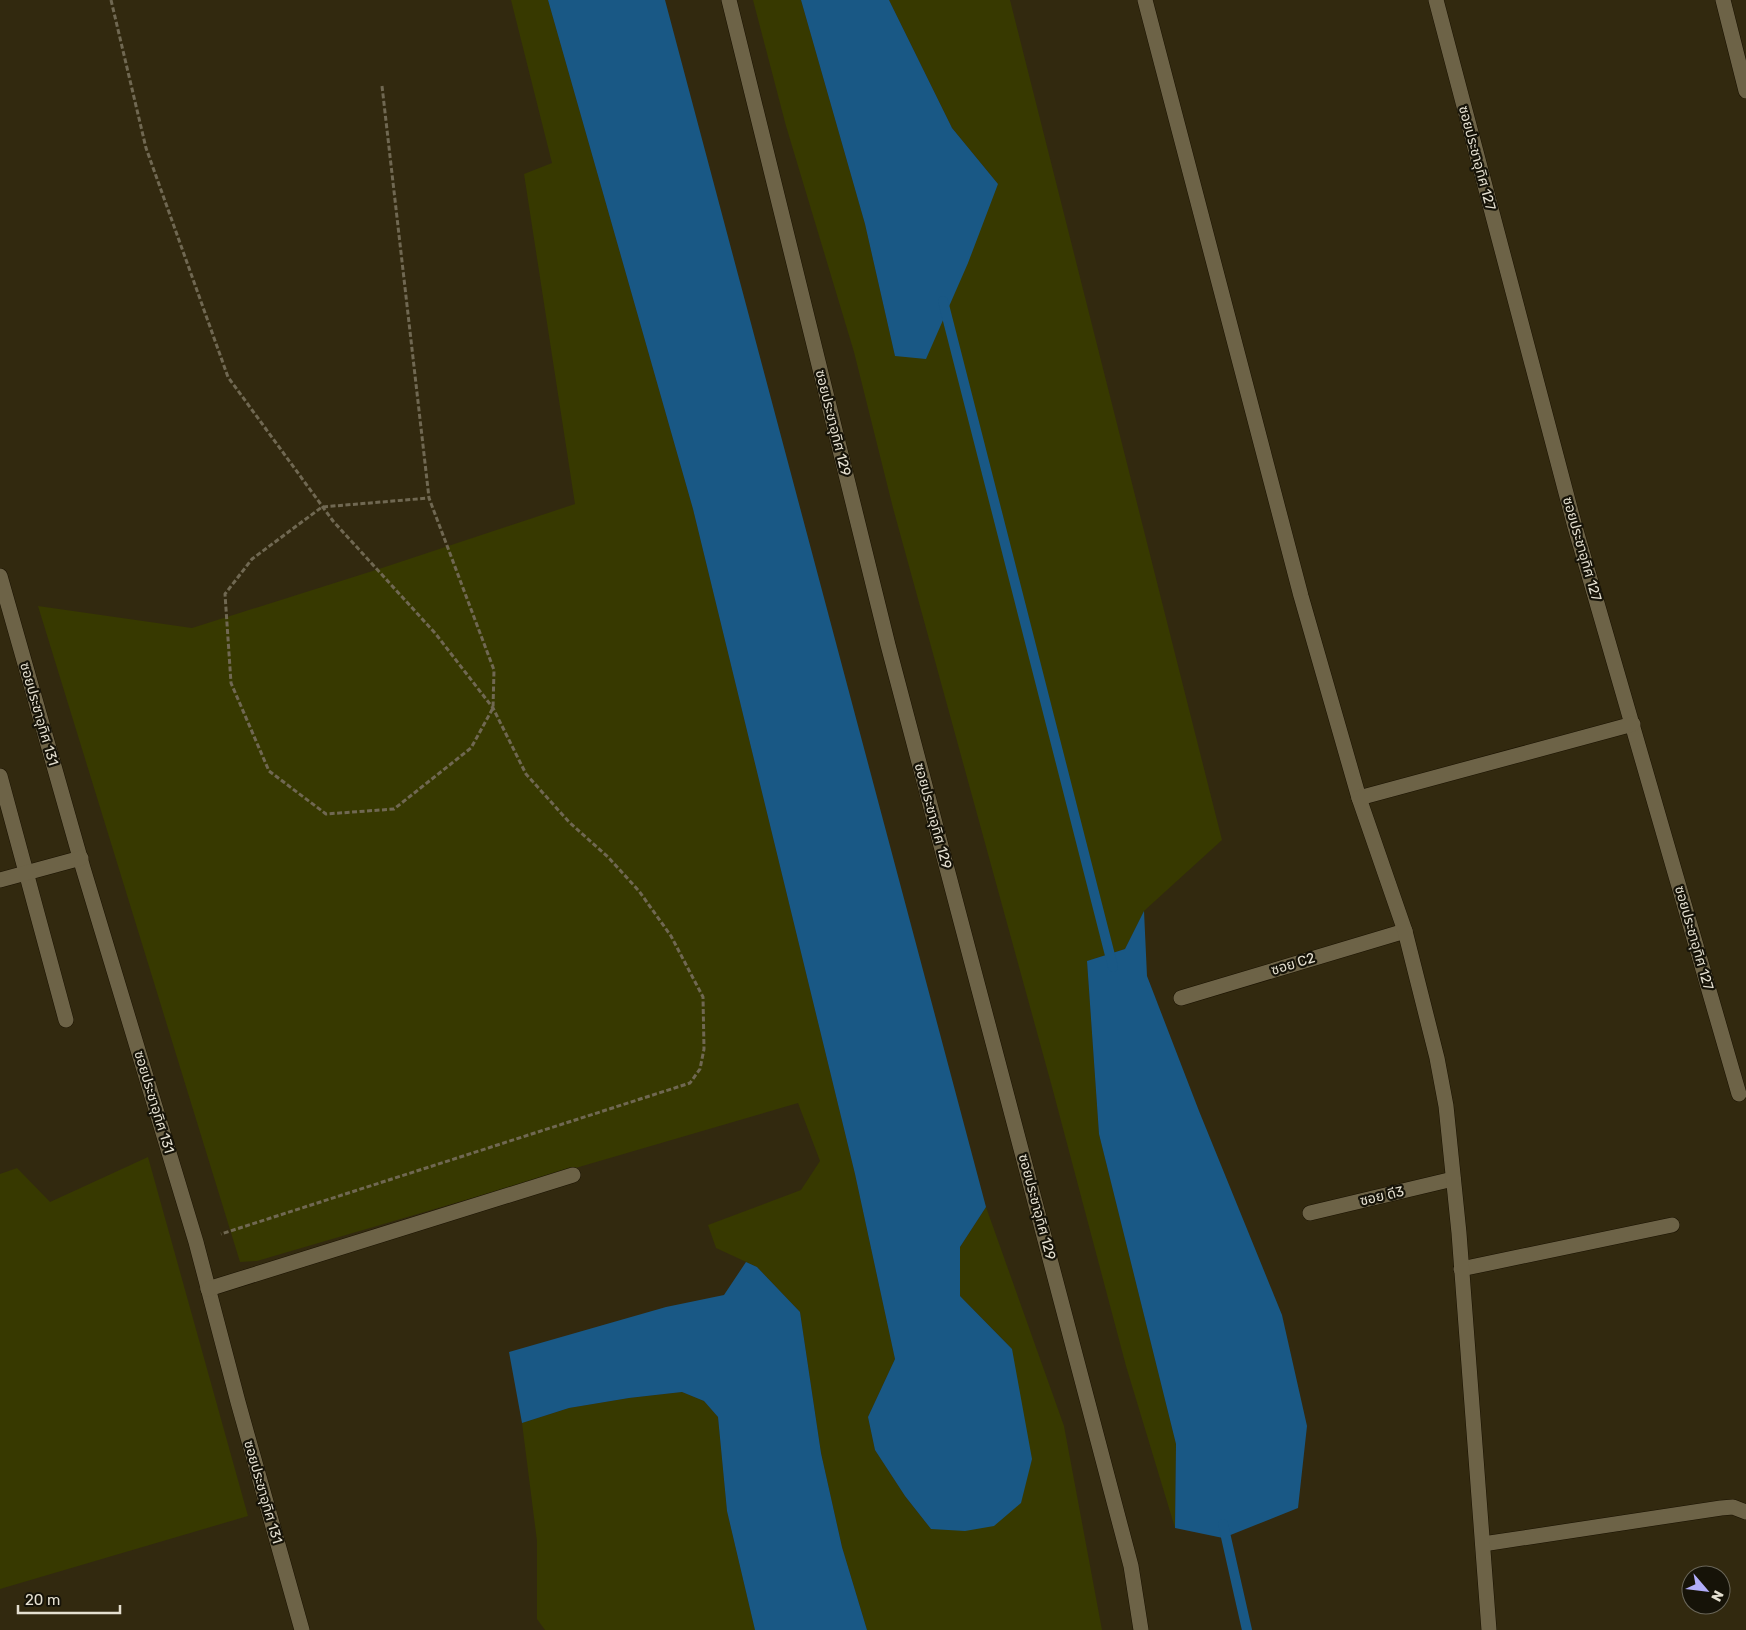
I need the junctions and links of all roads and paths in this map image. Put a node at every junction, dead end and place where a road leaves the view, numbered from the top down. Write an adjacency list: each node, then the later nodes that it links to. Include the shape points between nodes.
1 (111, 0): 9 (path, via 146,148 228,378)
2 (729, 0): 32 (street, ซอยประชาอุทิศ 129, via 888,645 1131,1566)
3 (1145, 0): 14 (street, via 1300,596)
4 (1436, 0): 12 (street, ซอยประชาอุทิศ 127, via 1572,518)
5 (1723, 0): 7 (street)
6 (382, 86): 8 (path)
7 (1746, 90)
8 (429, 498): 9 (path); 11 (path, via 494,670)
9 (322, 507): 11 (path, via 436,633); 11 (path, via 252,558 225,594 231,683 269,772 326,814 394,809 471,748)
10 (0, 576): 15 (street, ซอยประชาอุทิศ 131)
11 (493, 708): 26 (path, via 526,774 569,822 621,870 671,936 702,997 704,1049 700,1069 690,1082)
12 (1633, 724): 14 (street); 21 (street, ซอยประชาอุทิศ 127)
13 (0, 776): 16 (street)
14 (1359, 798): 18 (street)
15 (81, 858): 16 (street); 26 (street, ซอยประชาอุทิศ 131)
16 (25, 873): 17 (street); 20 (street)
17 (0, 880)
18 (1405, 931): 19 (street, ซอย C2); 23 (street, via 1437,1058 1446,1106)
19 (1181, 998)
20 (66, 1020)
21 (1739, 1094)
22 (573, 1175): 28 (street)
23 (1453, 1180): 24 (street, ซอย ดี3); 27 (street)
24 (1310, 1213)
25 (1672, 1225): 27 (street)
26 (196, 1242): 28 (street, ซอยประชาอุทิศ 131)
27 (1461, 1269): 30 (street)
28 (208, 1289): 31 (street, ซอยประชาอุทิศ 131)
29 (1746, 1512): 30 (street, via 1733,1507 1721,1508)
30 (1483, 1544): 33 (street)
31 (302, 1630)
32 (1141, 1630)
33 (1489, 1630)

